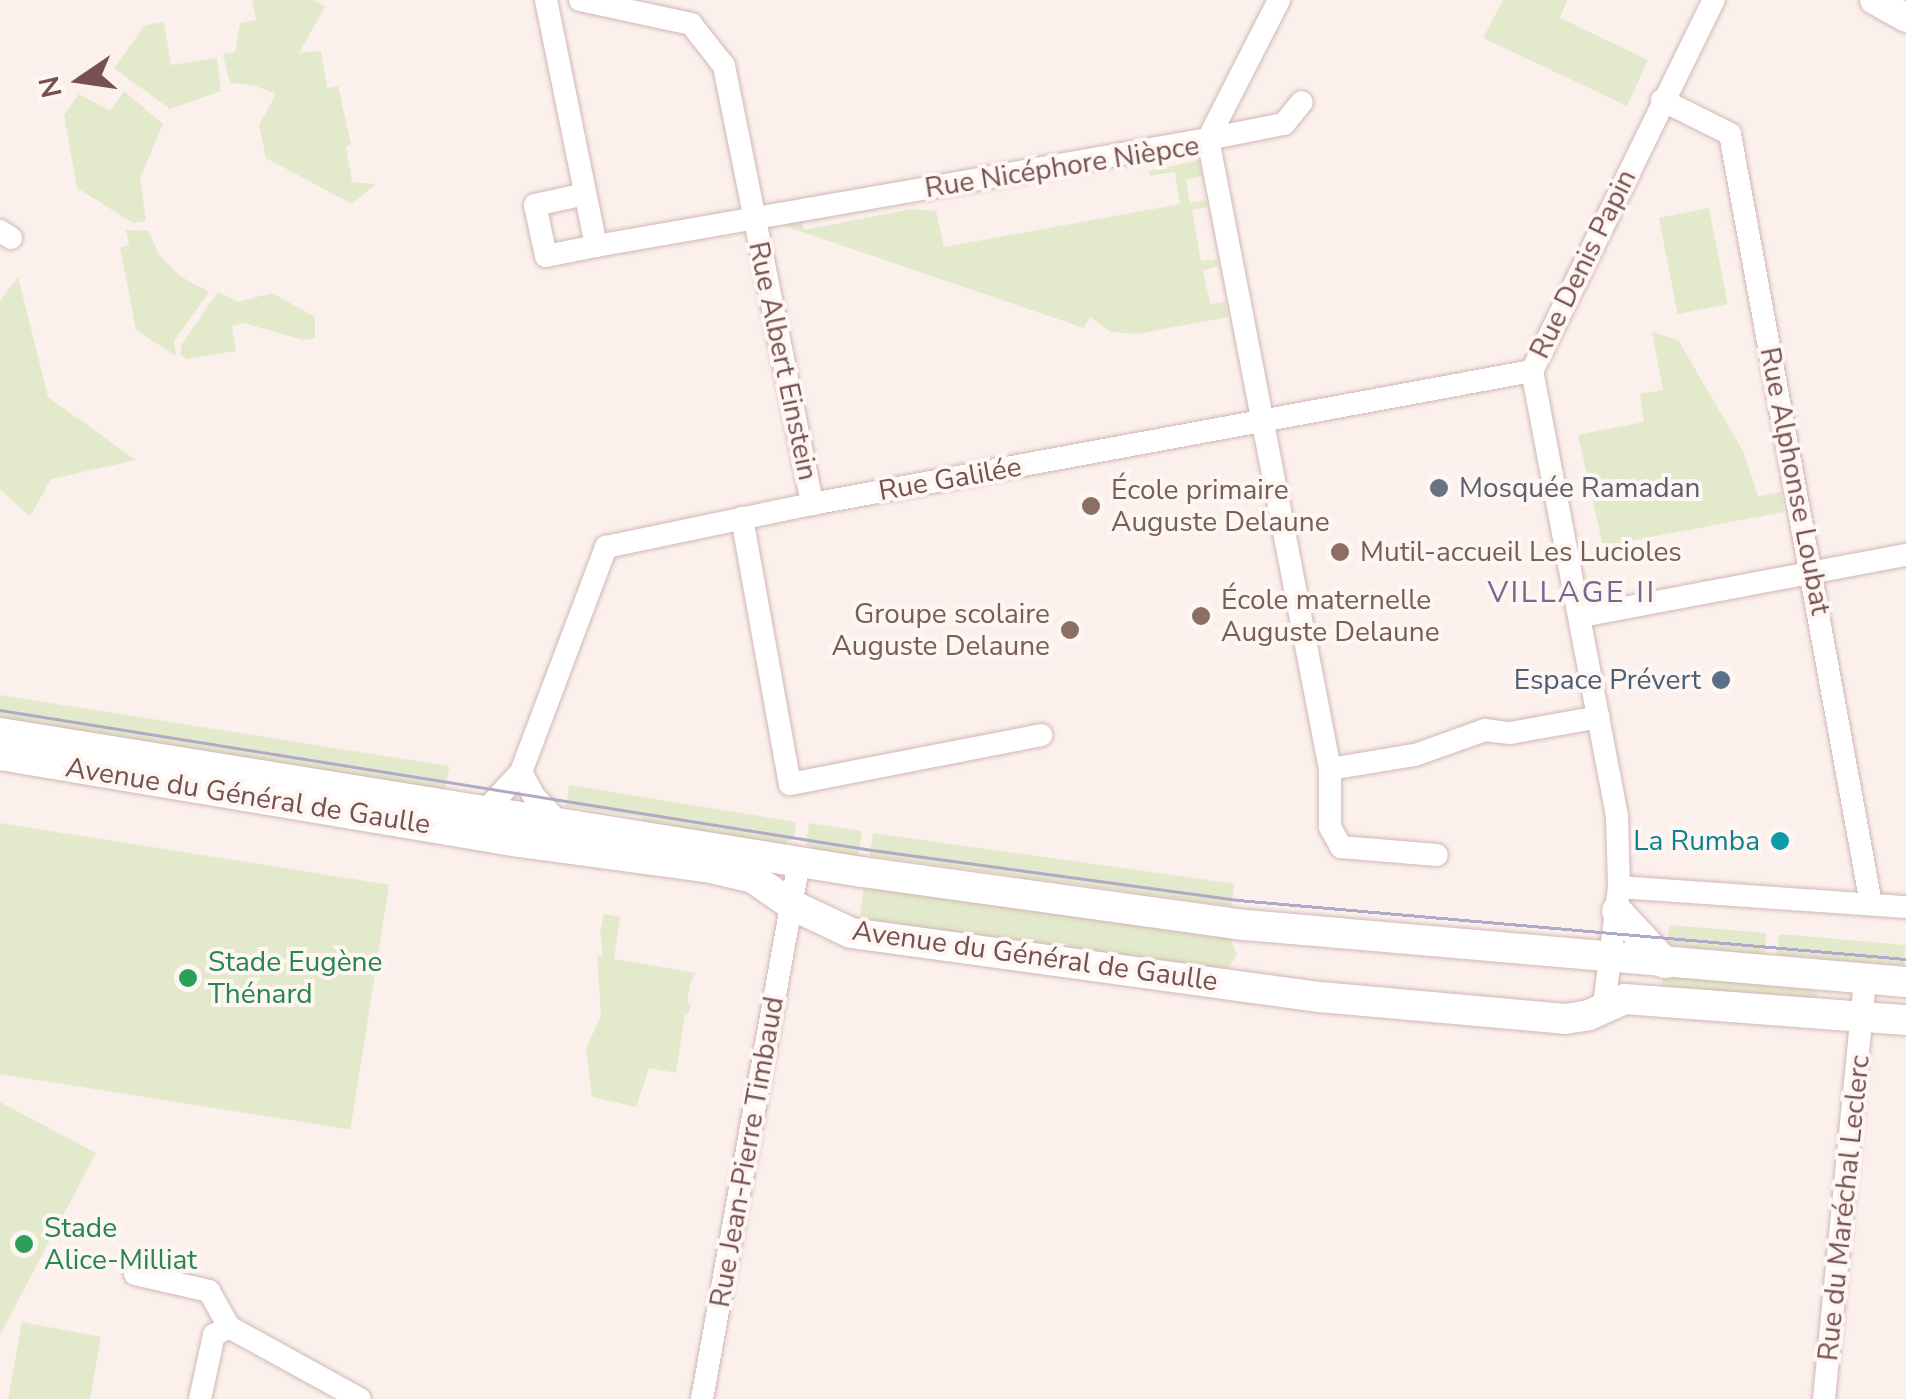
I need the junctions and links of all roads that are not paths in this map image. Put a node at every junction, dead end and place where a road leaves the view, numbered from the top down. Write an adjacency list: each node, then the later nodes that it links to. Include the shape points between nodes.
1 (546, 0): 10 (street)
2 (580, 0): 11 (street, Rue Albert Einstein, via 692,24 724,66)
3 (1279, 0): 9 (street)
4 (1714, 0): 7 (street, Rue Denis Papin)
5 (1874, 0): 6 (street)
6 (1906, 18)
7 (1662, 100): 13 (street, Rue Denis Papin); 18 (street, Rue Alphonse Loubat, via 1730,134)
8 (1302, 102): 9 (street, via 1284,124)
9 (1208, 139): 11 (street, Rue Nicéphore Nièpce); 14 (street, Rue Nicéphore Nièpce)
10 (585, 194): 12 (street); 12 (street, Rue Albert Einstein, via 535,205 546,256)
11 (753, 218): 12 (street, Rue Albert Einstein); 15 (street, Rue Albert Einstein)
12 (596, 246)
13 (1532, 371): 14 (street, Rue Galilée); 19 (street, Rue Denis Papin)
14 (1264, 423): 15 (street, Rue Galilée); 24 (street, Rue Nicéphore Nièpce)
15 (812, 504): 16 (street, Rue Galilée)
16 (742, 518): 22 (street, via 790,784); 25 (street, Rue Galilée, via 606,547)
17 (1906, 555): 18 (street)
18 (1812, 573): 19 (street); 31 (street, Rue Alphonse Loubat)
19 (1582, 616): 20 (street, Rue Denis Papin)
20 (1599, 717): 24 (street, via 1510,733 1486,730 1415,755); 30 (street, Rue Denis Papin, via 1617,816)
21 (0, 733): 26 (main road, Avenue du Général de Gaulle)
22 (1042, 736)
23 (0, 756): 26 (main road, Avenue du Général de Gaulle)
24 (1330, 769): 28 (street, Rue Nicéphore Nièpce, via 1330,827 1341,846)
25 (521, 772): 26 (street, Rue Galilée); 27 (street)
26 (481, 824): 27 (main road, Avenue du Général de Gaulle); 32 (main road, Avenue du Général de Gaulle, via 754,878)
27 (560, 824): 29 (main road, Avenue du Général de Gaulle)
28 (1437, 855)
29 (799, 862): 32 (street, Rue Jean-Pierre Timbaud); 34 (main road, Avenue du Général de Gaulle, via 1246,925)
30 (1618, 899): 31 (street); 34 (street, Rue Denis Papin); 35 (main road)
31 (1870, 904): 33 (street)
32 (792, 906): 38 (main road, Avenue du Général de Gaulle, via 852,934 1320,997 1565,1019); 45 (street, Rue Jean-Pierre Timbaud)
33 (1906, 907)
34 (1608, 958): 35 (main road, Avenue du Général de Gaulle); 38 (street, Rue Denis Papin)
35 (1665, 962): 36 (main road, Avenue du Général de Gaulle)
36 (1864, 978): 37 (main road, Avenue du Général de Gaulle); 39 (street, Rue du Maréchal Leclerc)
37 (1906, 982)
38 (1604, 1006): 39 (main road, Avenue du Général de Gaulle, via 1656,999)
39 (1862, 1016): 40 (main road, Avenue du Général de Gaulle); 46 (street, Rue du Maréchal Leclerc)
40 (1906, 1020)
41 (135, 1274): 42 (street, via 209,1291)
42 (230, 1327): 43 (street, via 214,1336); 44 (street)
43 (200, 1399)
44 (360, 1399)
45 (702, 1399)
46 (1824, 1399)

